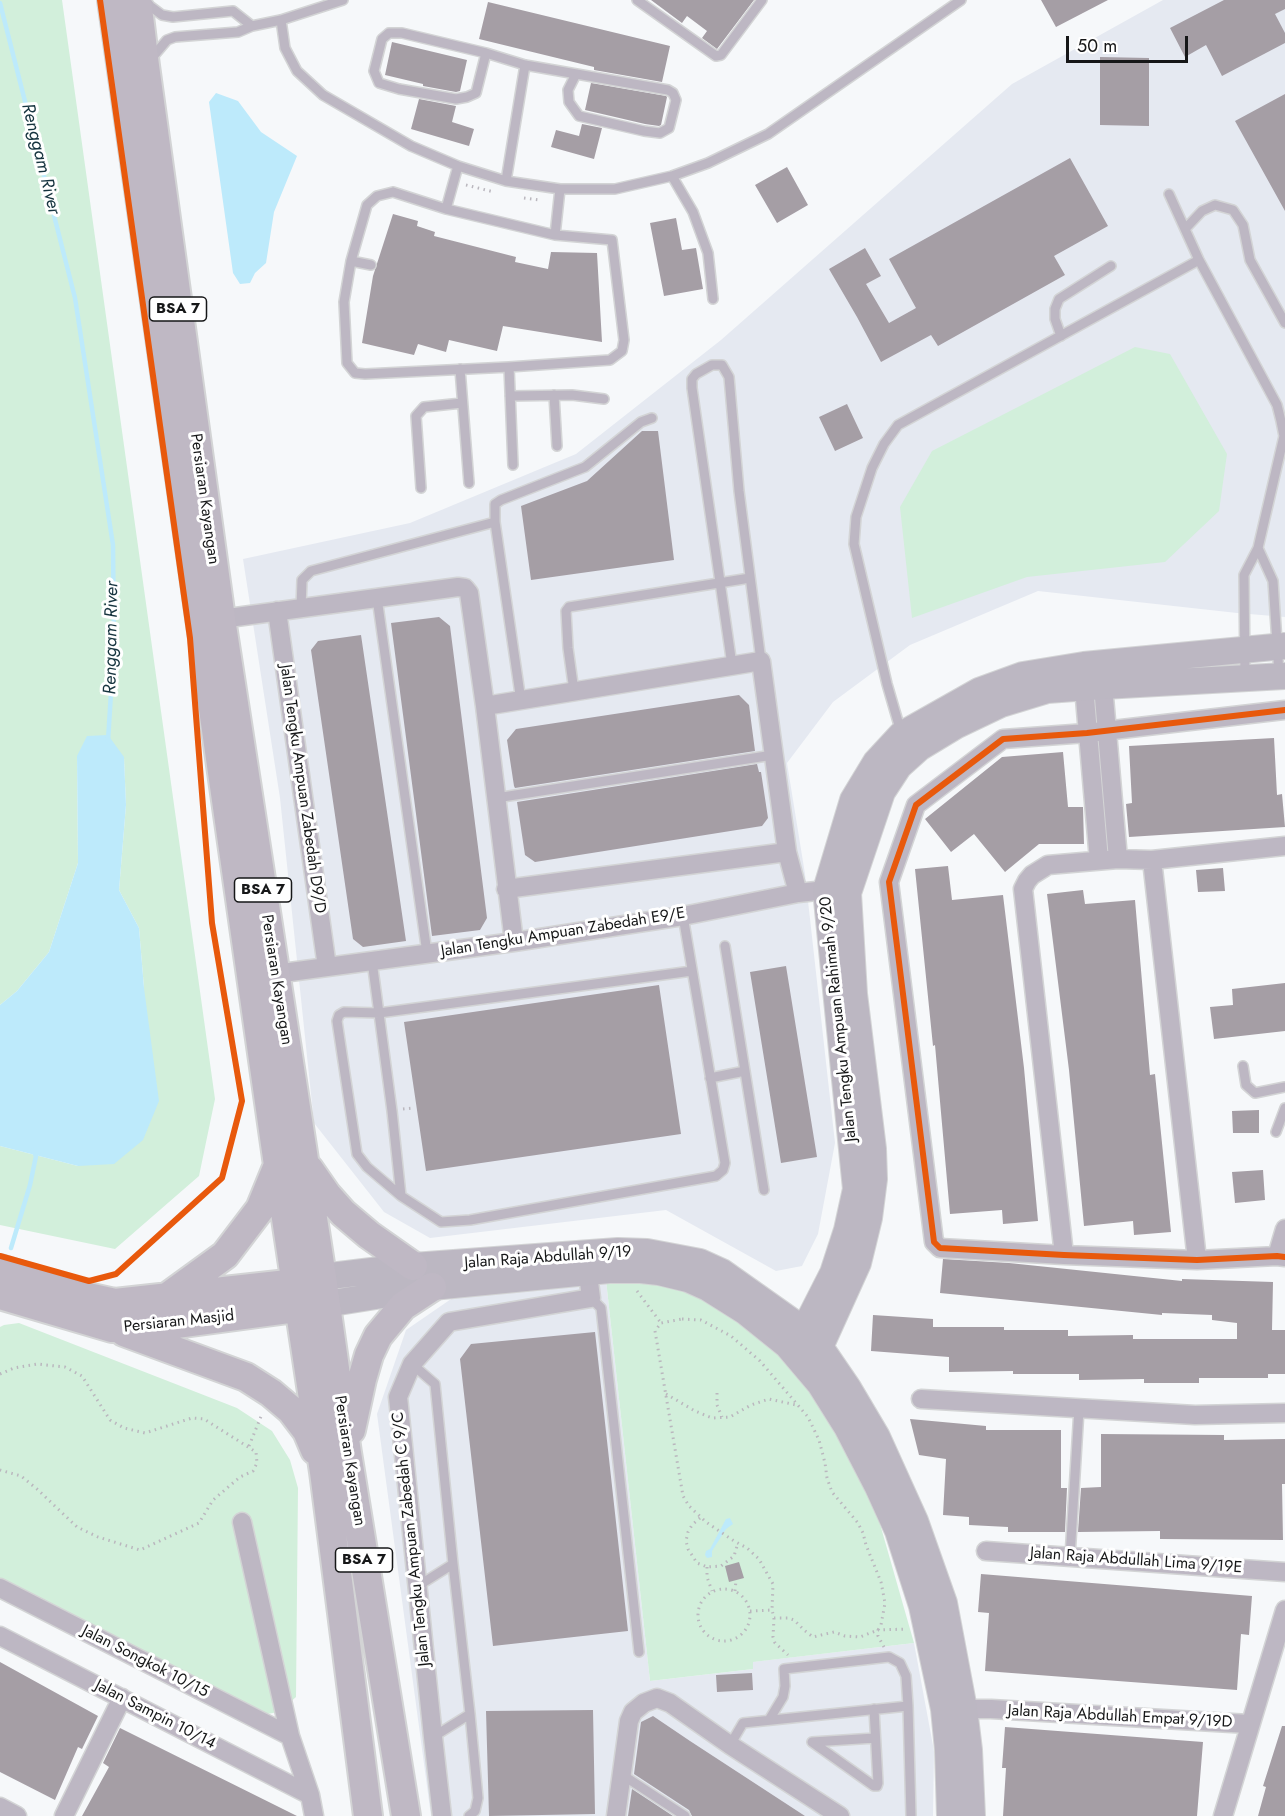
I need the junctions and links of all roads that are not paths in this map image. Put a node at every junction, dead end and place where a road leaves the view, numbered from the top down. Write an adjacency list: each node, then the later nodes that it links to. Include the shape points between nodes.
1 (112, 0): 88 (main road, Persiaran Kayangan / BSA 7)
2 (137, 0): 12 (main road, Persiaran Kayangan / BSA 7)
3 (145, 0): 9 (lane, via 162,15 233,11)
4 (343, 0): 8 (lane)
5 (637, 0): 6 (lane, via 716,56 721,55)
6 (762, 0)
7 (961, 0): 15 (lane, via 768,134)
8 (281, 20): 9 (lane); 14 (lane, via 285,48 297,71 323,94 411,146)
9 (252, 26): 12 (lane, via 238,32 175,37 167,40)
10 (486, 53): 10 (lane, via 476,93 456,99 379,83 374,71 382,39 389,33); 11 (lane)
11 (525, 65): 13 (lane); 16 (lane)
12 (144, 66): 48 (main road, Persiaran Kayangan / BSA 7)
13 (576, 74): 13 (lane, via 674,93 669,128 660,133 644,131 579,116 569,102 568,90)
14 (459, 166): 16 (lane); 19 (lane)
15 (672, 177): 17 (lane, via 615,189); 26 (lane, via 693,212 708,253)
16 (506, 181): 17 (lane)
17 (560, 189): 21 (lane)
18 (1169, 194): 20 (lane)
19 (446, 209): 21 (lane); 23 (lane, via 393,192 377,196 367,205)
20 (1186, 228): 22 (lane); 27 (lane, via 1202,211 1215,205 1233,210 1243,225 1250,260)
21 (555, 235): 29 (lane, via 612,240 622,351 610,360)
22 (1199, 260): 28 (lane); 36 (lane)
23 (351, 261): 24 (lane); 30 (lane, via 344,302 347,363 355,374)
24 (371, 265)
25 (1111, 266): 28 (lane, via 1059,299 1055,319)
26 (713, 299)
27 (1285, 323)
28 (1061, 336): 62 (lane, via 898,425 872,468 856,517 854,544)
29 (508, 367): 30 (lane); 32 (lane)
30 (460, 369): 34 (lane)
31 (554, 395): 32 (lane); 33 (lane); 37 (lane)
32 (510, 396): 38 (lane)
33 (604, 399)
34 (462, 403): 39 (lane); 40 (lane, via 424,407 416,416)
35 (652, 418): 41 (lane, via 641,422 585,467 497,502)
36 (1283, 420): 42 (lane, via 1284,436)
37 (557, 446)
38 (513, 465)
39 (468, 483)
40 (422, 488)
41 (495, 522): 46 (lane, via 311,571 302,580); 57 (lane)
42 (1258, 548): 49 (lane, via 1273,581); 50 (lane, via 1244,575)
43 (750, 578): 44 (lane); 44 (lane, via 729,377 722,365 712,365 696,374 692,388); 51 (lane)
44 (720, 583): 52 (lane); 56 (lane, via 568,607)
45 (377, 598): 46 (street); 58 (street, via 465,588 469,593); 76 (lane)
46 (301, 608): 47 (street)
47 (277, 611): 48 (street); 78 (street, Jalan Tengku Ampuan Zabedah D9/D)
48 (221, 619): 80 (main road, Persiaran Kayangan / BSA 7)
49 (1281, 646): 50 (street, Jalan Tengku Ampuan Rahimah 9/20); 53 (lane)
50 (1245, 649): 54 (lane); 62 (street, Jalan Tengku Ampuan Rahimah 9/20, via 1023,675 979,691)
51 (761, 661): 52 (street); 63 (street)
52 (732, 665): 56 (street)
53 (1282, 676): 54 (street, Jalan Tengku Ampuan Rahimah 9/20)
54 (1245, 678): 55 (street, Jalan Tengku Ampuan Rahimah 9/20)
55 (1093, 686): 60 (street); 61 (street); 71 (street, Jalan Tengku Ampuan Rahimah 9/20, via 1047,690 1001,704 919,748 899,766 882,792)
56 (574, 691): 57 (street)
57 (521, 701): 58 (street)
58 (485, 706): 64 (street)
59 (1285, 710): 60 (street)
60 (1108, 731): 61 (street); 67 (street)
61 (1087, 733): 68 (street); 92 (street, via 1003,739 916,805 889,882 934,1242 940,1248)
62 (901, 735): 71 (street, Jalan Tengku Ampuan Rahimah 9/20, via 876,762 853,800)
63 (773, 755): 64 (lane); 66 (street)
64 (496, 798): 70 (street)
65 (1285, 846): 69 (street)
66 (787, 852): 70 (street); 72 (street)
67 (1118, 859): 68 (street); 69 (street)
68 (1099, 860): 92 (street, via 1048,865 1032,875 1023,890)
69 (1152, 860): 94 (street)
70 (507, 889): 74 (street)
71 (837, 891): 72 (street, Jalan Tengku Ampuan Zabedah E9/E); 104 (street, Jalan Tengku Ampuan Rahimah 9/20, via 856,1189 833,1273)
72 (798, 892): 73 (street, Jalan Tengku Ampuan Zabedah E9/E)
73 (683, 916): 74 (street, Jalan Tengku Ampuan Zabedah E9/E); 79 (lane)
74 (514, 942): 76 (street, Jalan Tengku Ampuan Zabedah E9/E)
75 (724, 946): 83 (lane)
76 (427, 953): 77 (street, Jalan Tengku Ampuan Zabedah E9/E)
77 (372, 961): 78 (street, Jalan Tengku Ampuan Zabedah E9/E); 81 (lane)
78 (327, 967): 80 (street, Jalan Tengku Ampuan Zabedah E9/E)
79 (692, 971): 81 (lane); 84 (lane)
80 (275, 974): 88 (main road, Persiaran Kayangan / BSA 7)
81 (379, 1013): 90 (lane); 90 (lane, via 344,1012 337,1021 357,1154)
82 (1243, 1066): 85 (lane, via 1246,1084 1255,1093)
83 (745, 1071): 84 (lane); 89 (lane)
84 (710, 1078): 90 (lane, via 725,1164 716,1176 441,1222)
85 (1285, 1088)
86 (1285, 1108): 87 (lane)
87 (1276, 1132)
88 (291, 1164): 96 (main road, via 369,1235); 99 (main road, Persiaran Kayangan / BSA 7); 101 (main road, via 225,1255)
89 (764, 1190)
90 (401, 1196)
91 (1285, 1229): 93 (street)
92 (1064, 1255): 94 (street)
93 (1281, 1256): 94 (street)
94 (1197, 1260)
95 (589, 1263): 96 (street, Jalan Raja Abdullah 9/19); 98 (street, Jalan Raja Abdullah 9/19); 102 (street); 104 (street, Jalan Raja Abdullah 9/19, via 688,1279)
96 (413, 1266): 99 (street, Jalan Raja Abdullah 9/19)
97 (0, 1269): 101 (main road, Persiaran Masjid, via 115,1303)
98 (432, 1287): 99 (street, Jalan Raja Abdullah 9/19); 109 (main road, via 403,1306 378,1336 362,1379)
99 (311, 1293): 101 (main road, Persiaran Masjid); 103 (main road, Persiaran Masjid, via 160,1326); 109 (main road, Persiaran Kayangan / BSA 7); 110 (main road, Persiaran Kayangan / BSA 7)
100 (0, 1295): 103 (main road, Persiaran Masjid)
101 (166, 1298)
102 (591, 1298): 105 (street, Jalan Tengku Ampuan Zabedah C 9/C, via 449,1322); 120 (lane, via 602,1308)
103 (112, 1328): 110 (main road, via 246,1377 271,1393 307,1431)
104 (804, 1347): 124 (street, Jalan Raja Abdullah 9/19, via 820,1384 879,1487 898,1531); 124 (street, Jalan Raja Abdullah 9/19, via 865,1414 915,1521 944,1602)
105 (412, 1364): 114 (lane, via 435,1384); 116 (street, Jalan Tengku Ampuan Zabedah C 9/C, via 398,1397)
106 (921, 1399): 107 (street)
107 (1079, 1409): 108 (street, via 1195,1415); 113 (lane)
108 (1285, 1413)
109 (347, 1453): 139 (main road, Persiaran Kayangan / BSA 7)
110 (324, 1472): 138 (main road, Persiaran Kayangan / BSA 7)
111 (242, 1522): 128 (street)
112 (986, 1551): 113 (street, Jalan Raja Abdullah Lima 9/19E)
113 (1070, 1557): 115 (street, Jalan Raja Abdullah Lima 9/19E)
114 (453, 1564): 116 (lane); 125 (lane)
115 (1285, 1572)
116 (418, 1586): 129 (street, Jalan Tengku Ampuan Zabedah C 9/C)
117 (0, 1588): 128 (street, Jalan Songkok 10/15)
118 (1285, 1610): 127 (street)
119 (0, 1636): 121 (street, Jalan Sampin 10/14)
120 (639, 1652)
121 (122, 1698): 133 (street, Jalan Sampin 10/14); 136 (street)
122 (908, 1706): 123 (lane); 126 (lane, via 906,1676 900,1663 889,1657 784,1669 783,1697); 145 (lane)
123 (874, 1709): 126 (lane); 130 (lane)
124 (954, 1709): 127 (street, Jalan Raja Abdullah Empat 9/19D); 146 (street, Jalan Raja Abdullah 9/19, via 948,1750); 147 (street, Jalan Raja Abdullah 9/19, via 969,1750)
125 (470, 1714): 129 (lane); 141 (lane, via 478,1798 475,1811)
126 (769, 1720): 131 (lane, via 743,1723)
127 (1249, 1724): 148 (street)
128 (290, 1736): 133 (street)
129 (433, 1737): 140 (street, Jalan Tengku Ampuan Zabedah C 9/C)
130 (876, 1738): 130 (lane, via 877,1786 812,1742)
131 (730, 1745): 132 (street, via 670,1702 657,1698 633,1712); 144 (street)
132 (621, 1774): 142 (street); 143 (lane)
133 (310, 1795): 137 (street)
134 (0, 1807): 135 (street)
135 (17, 1816)
136 (64, 1816)
137 (314, 1816)
138 (368, 1816)
139 (405, 1816)
140 (442, 1816)
141 (469, 1816)
142 (616, 1816)
143 (685, 1816)
144 (840, 1816)
145 (911, 1816)
146 (950, 1816)
147 (972, 1816)
148 (1223, 1816)

